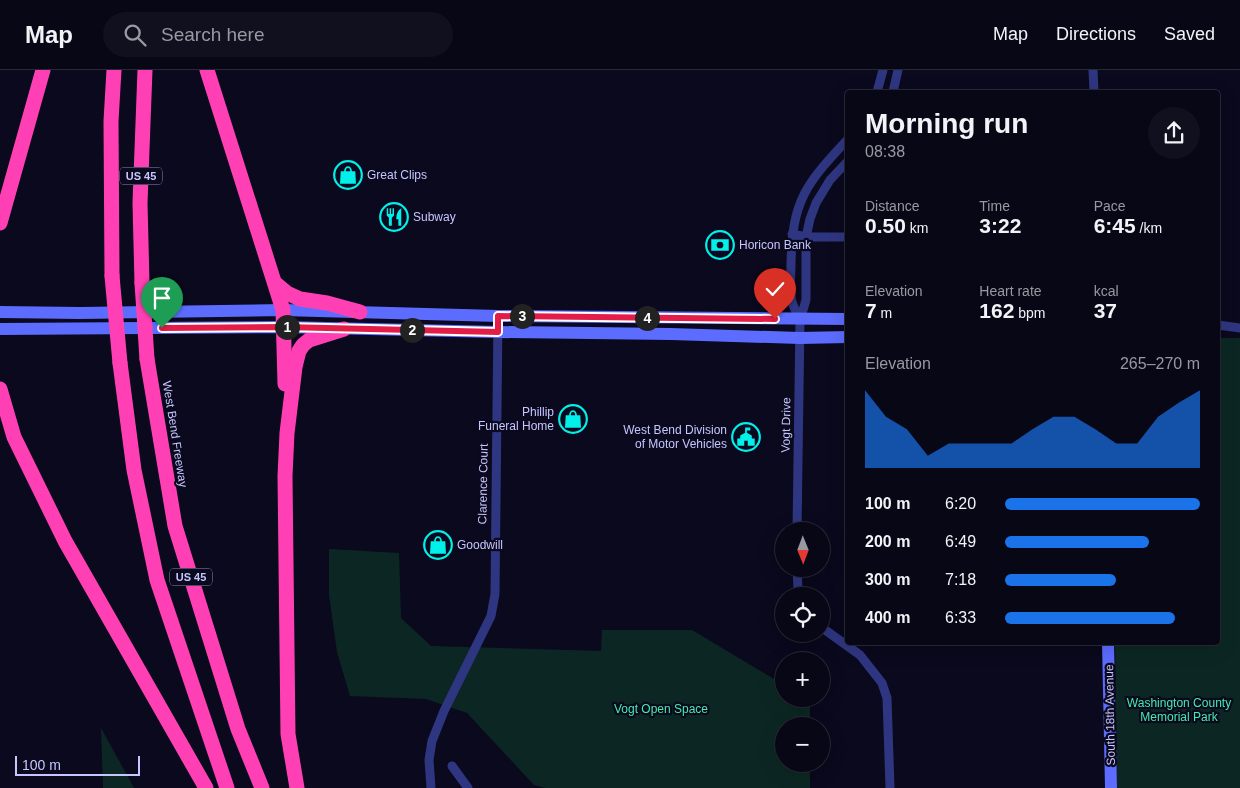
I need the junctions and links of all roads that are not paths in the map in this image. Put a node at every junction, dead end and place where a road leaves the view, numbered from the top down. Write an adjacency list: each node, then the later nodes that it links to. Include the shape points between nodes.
1 (43, 70): 13 (highway)
2 (114, 70): 42 (highway, US 45, bridge, via 111,121 112,276 134,470 157,580)
3 (145, 70): 43 (highway, West Bend Freeway / US 45, bridge, via 140,203 147,359 175,526 238,729)
4 (207, 70): 17 (highway)
5 (883, 70): 8 (street)
6 (898, 70): 9 (street)
7 (1093, 70): 10 (street)
8 (878, 90)
9 (893, 90)
10 (1094, 90)
11 (845, 142): 14 (street, via 806,189)
12 (845, 164): 15 (street, via 830,180 816,203)
13 (0, 223)
14 (792, 234): 15 (street); 23 (street, via 791,300)
15 (806, 237): 16 (street); 23 (street, via 806,300)
16 (845, 237)
17 (275, 283): 18 (highway); 20 (highway, via 300,299)
18 (283, 310): 19 (street); 20 (street); 25 (highway)
19 (0, 312)
20 (360, 312): 21 (street)
21 (498, 316): 23 (street); 30 (street, Clarence Court)
22 (845, 319): 23 (street)
23 (800, 320): 32 (street, Vogt Drive)
24 (1220, 325): 28 (street)
25 (284, 327): 26 (street); 27 (street); 34 (highway)
26 (0, 329)
27 (344, 329): 30 (street); 34 (highway, via 309,340 299,351)
28 (1240, 329): 29 (street)
29 (1220, 331)
30 (498, 332): 32 (street); 45 (street, Clarence Court, via 495,594 491,616 447,703 432,741 429,760)
31 (845, 337): 32 (street)
32 (800, 338): 35 (street, Vogt Drive)
33 (0, 389): 41 (highway, via 14,437 64,541)
34 (287, 433): 44 (highway, via 288,734)
35 (798, 522)
36 (830, 633): 37 (street)
37 (845, 644)
38 (846, 645): 47 (street, via 860,655 882,683 887,698)
39 (1108, 645): 48 (street, South 18th Avenue)
40 (452, 766): 46 (street)
41 (206, 788)
42 (227, 788)
43 (262, 788)
44 (297, 788)
45 (431, 788)
46 (468, 788)
47 (890, 788)
48 (1111, 788)

